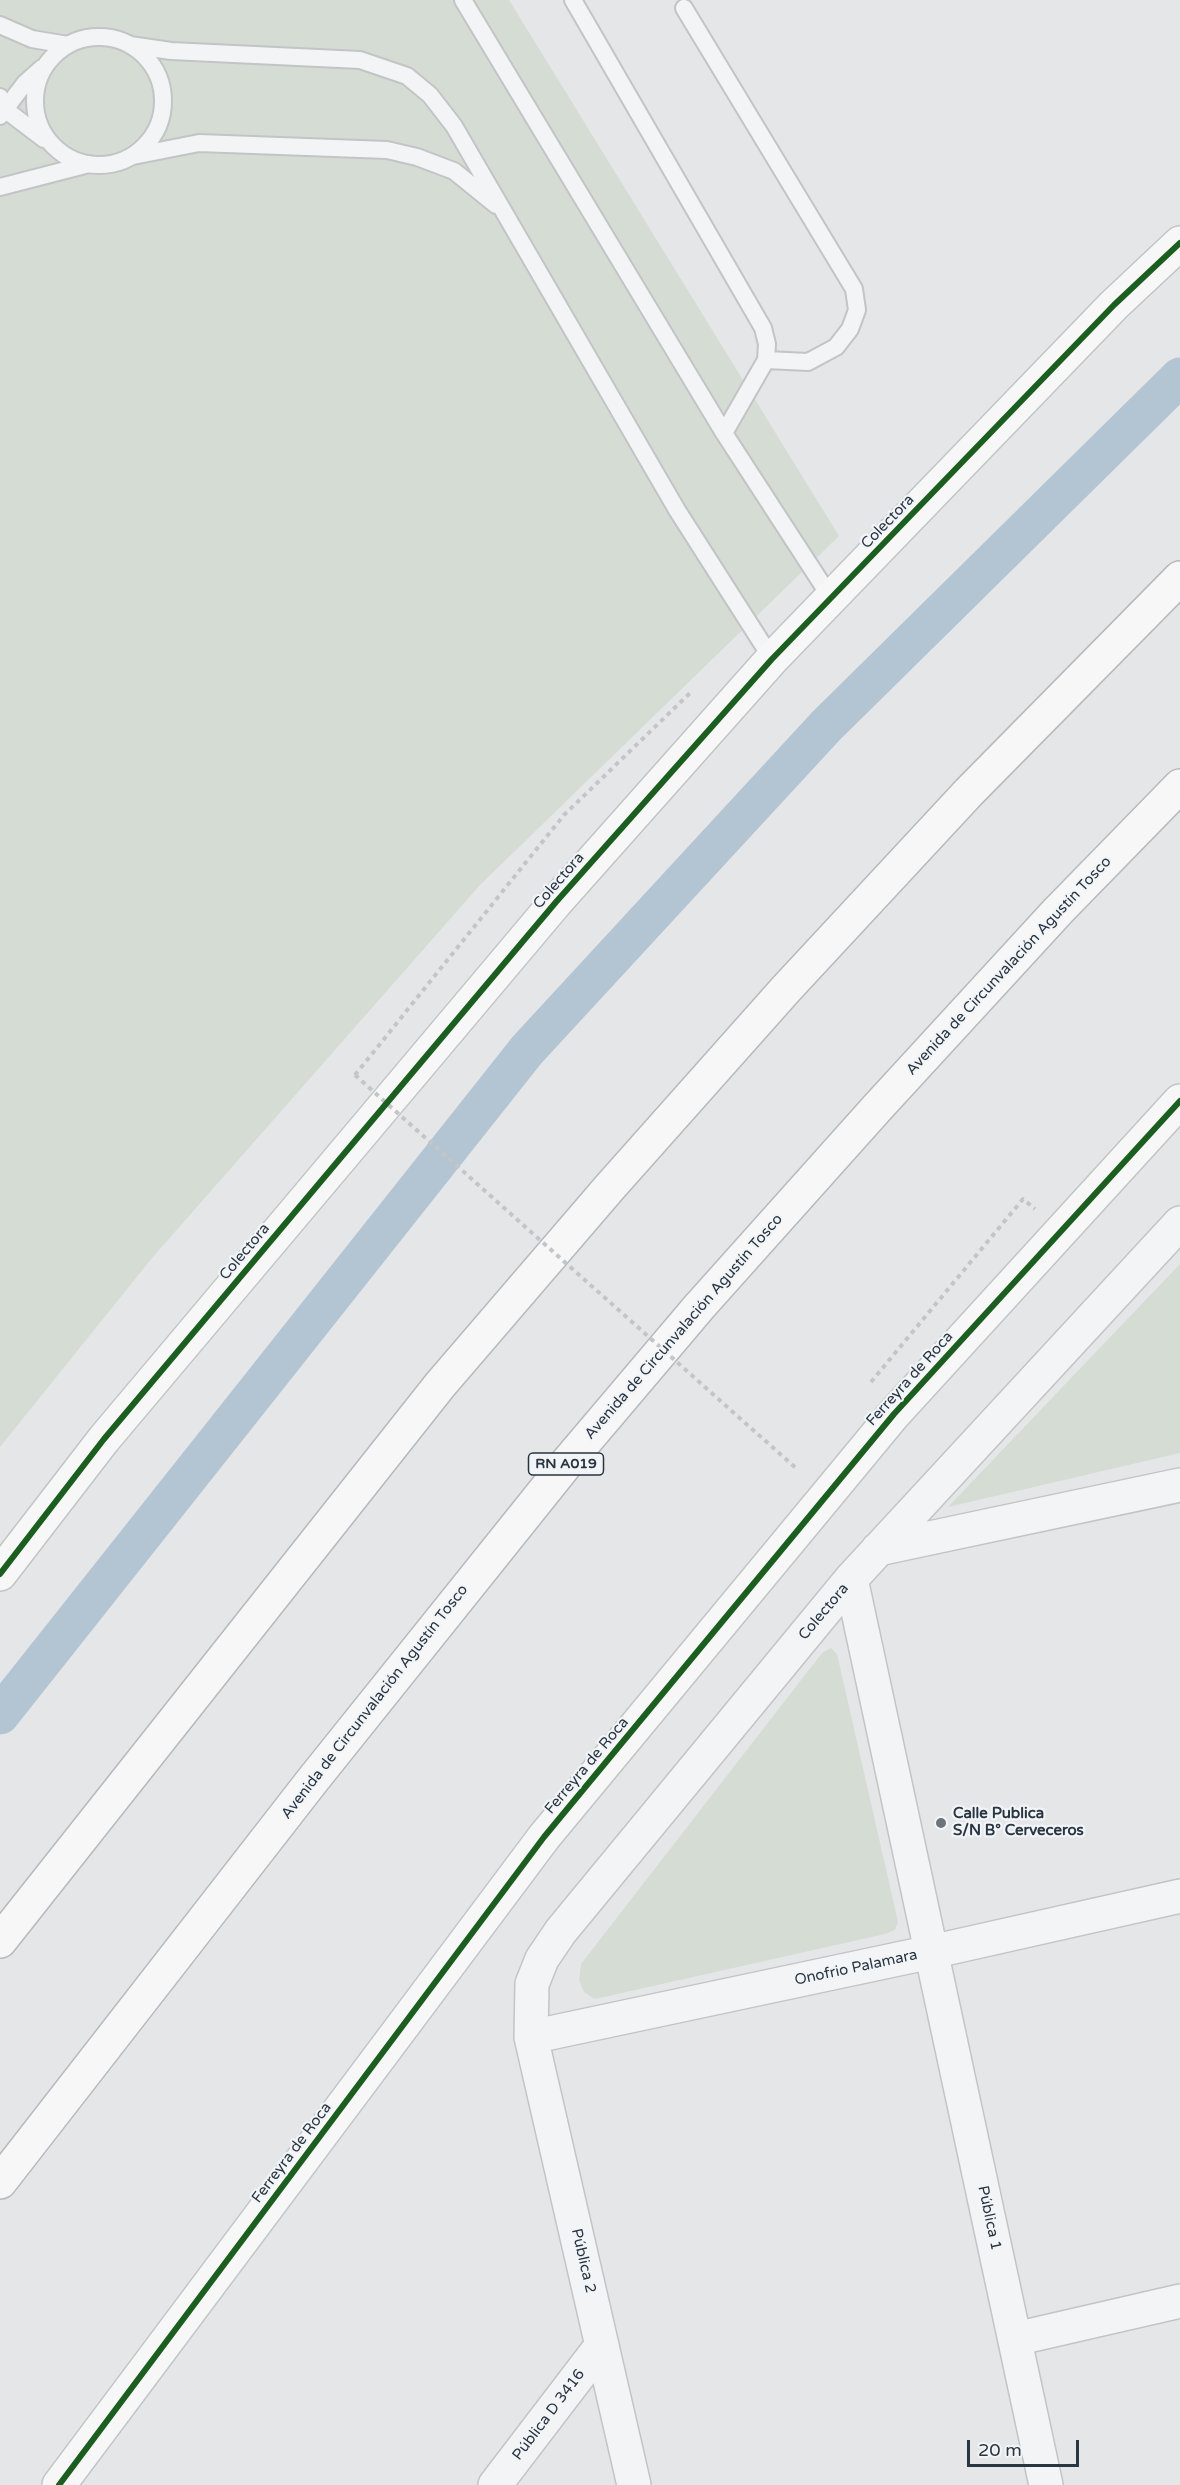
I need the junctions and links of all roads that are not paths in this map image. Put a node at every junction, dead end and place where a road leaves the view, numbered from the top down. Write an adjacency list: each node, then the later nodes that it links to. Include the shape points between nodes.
1 (463, 0): 16 (lane)
2 (573, 0): 15 (lane, via 763,328)
3 (684, 8): 15 (lane, via 854,289 857,310 850,329 836,347 808,362)
4 (0, 25): 5 (lane, via 32,39)
5 (68, 45): 6 (lane, via 98,37 119,39); 7 (lane)
6 (130, 45): 10 (lane, via 152,64 162,83 164,103 160,124); 13 (lane, via 171,51 360,60 407,76 430,95 454,126)
7 (45, 65): 8 (lane); 9 (lane, via 34,105)
8 (2, 107): 9 (lane)
9 (51, 144): 11 (lane, via 69,158)
10 (132, 157): 11 (lane, via 111,164); 13 (lane, via 199,143 387,150 453,171)
11 (89, 164): 12 (lane)
12 (0, 187)
13 (503, 211): 19 (lane, via 677,510)
14 (1180, 243): 18 (main road, Colectora, via 1114,305)
15 (766, 360): 16 (lane)
16 (724, 433): 18 (lane)
17 (1180, 578): 28 (main road, via 969,792 786,989 603,1196 418,1413)
18 (831, 598): 19 (main road, Colectora)
19 (772, 659): 25 (main road, Colectora, via 541,920 104,1439)
20 (1180, 786): 31 (main road, Avenida de Circunvalación Agustín Tosco / RN A019, via 1058,911 877,1108 580,1446 327,1762)
21 (1180, 1101): 35 (main road, Ferreyra de Roca, via 894,1414 552,1828)
22 (1180, 1223): 24 (street, Colectora)
23 (1180, 1485): 24 (street)
24 (879, 1549): 26 (street, Colectora)
25 (0, 1574)
26 (851, 1580): 29 (street, Pública 1); 30 (street, Colectora, via 561,1931 542,1959 532,1984)
27 (1180, 1896): 29 (street, Onofrio Palamara)
28 (0, 1941)
29 (931, 1952): 30 (street, Onofrio Palamara); 33 (street, Pública 1)
30 (531, 2037): 34 (street, Pública 2)
31 (0, 2182)
32 (1180, 2301): 33 (street)
33 (1015, 2339): 38 (street, Pública 1)
34 (602, 2345): 36 (street, Pública D 3416); 37 (street, Pública 2)
35 (59, 2485)
36 (495, 2485)
37 (634, 2485)
38 (1046, 2485)

